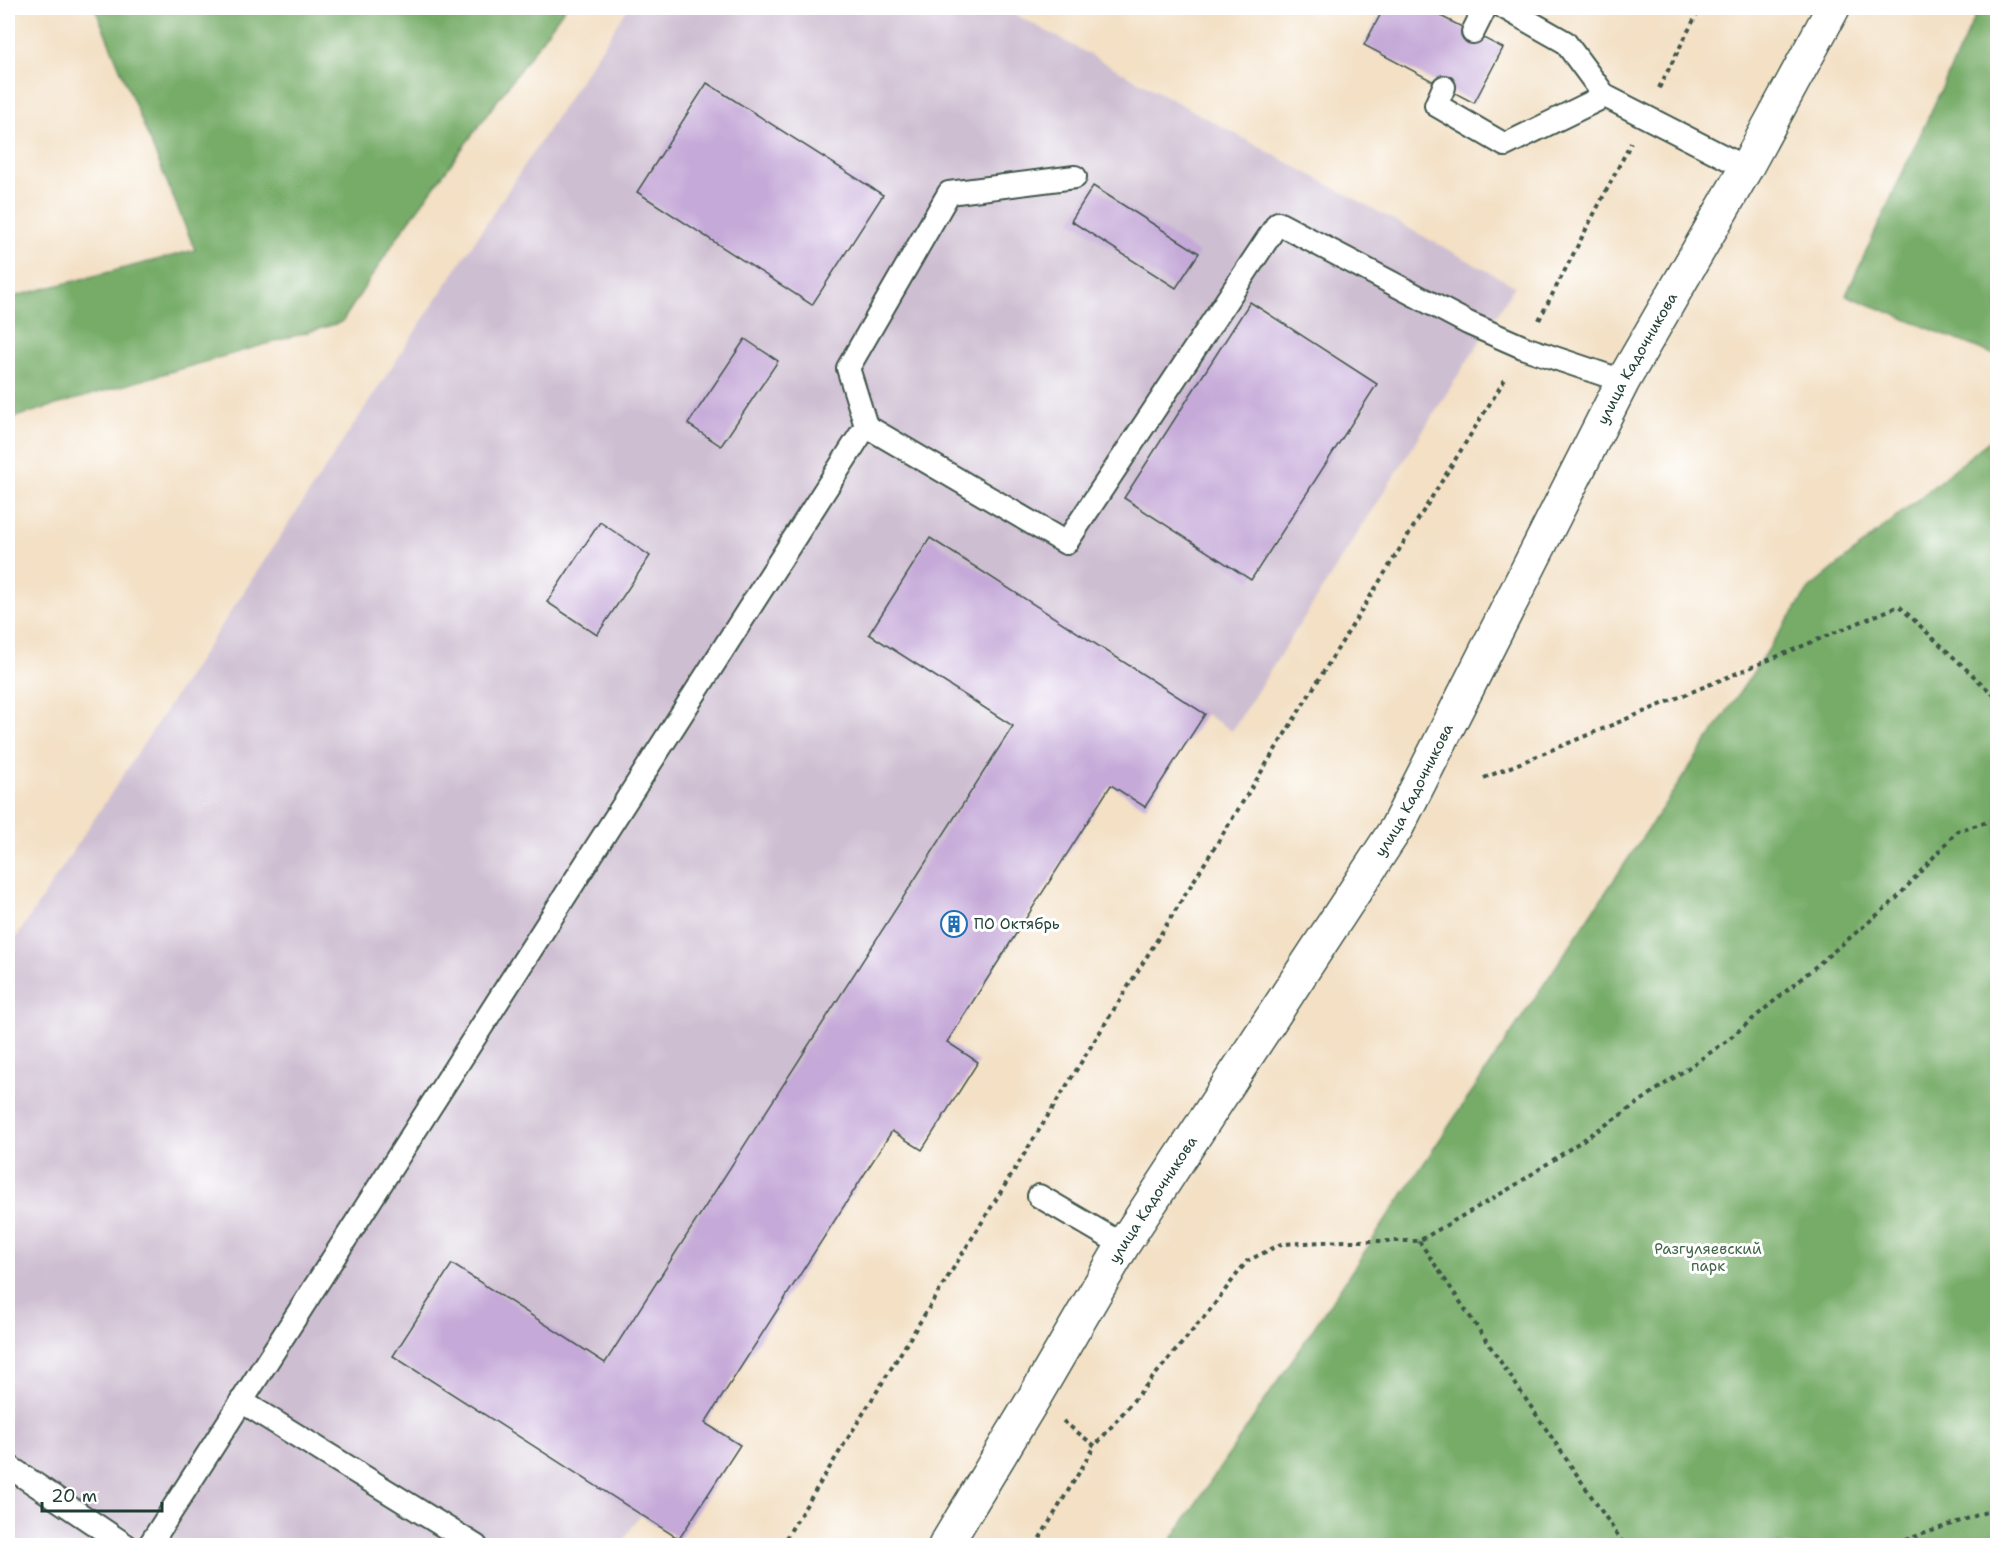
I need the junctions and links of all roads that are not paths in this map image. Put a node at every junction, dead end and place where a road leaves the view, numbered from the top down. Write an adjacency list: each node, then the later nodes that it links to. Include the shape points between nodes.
1 (1485, 8): 4 (lane)
2 (1505, 8): 6 (lane, via 1565,42)
3 (1833, 8): 7 (main road, улица Кадочникова)
4 (1473, 32)
5 (1444, 87): 6 (lane, via 1436,105 1505,145)
6 (1605, 96): 7 (lane)
7 (1746, 168): 9 (main road, улица Кадочникова)
8 (1075, 177): 10 (lane, via 949,193 848,368)
9 (1623, 381): 10 (lane, via 1525,348 1467,323 1278,223 1066,543); 12 (main road, улица Кадочникова, via 1397,827)
10 (866, 426): 13 (lane)
11 (1039, 1196): 12 (lane)
12 (1123, 1245): 18 (main road, улица Кадочникова)
13 (241, 1401): 16 (lane); 17 (lane)
14 (8, 1466): 15 (lane)
15 (127, 1545)
16 (148, 1545)
17 (476, 1545)
18 (945, 1545)

